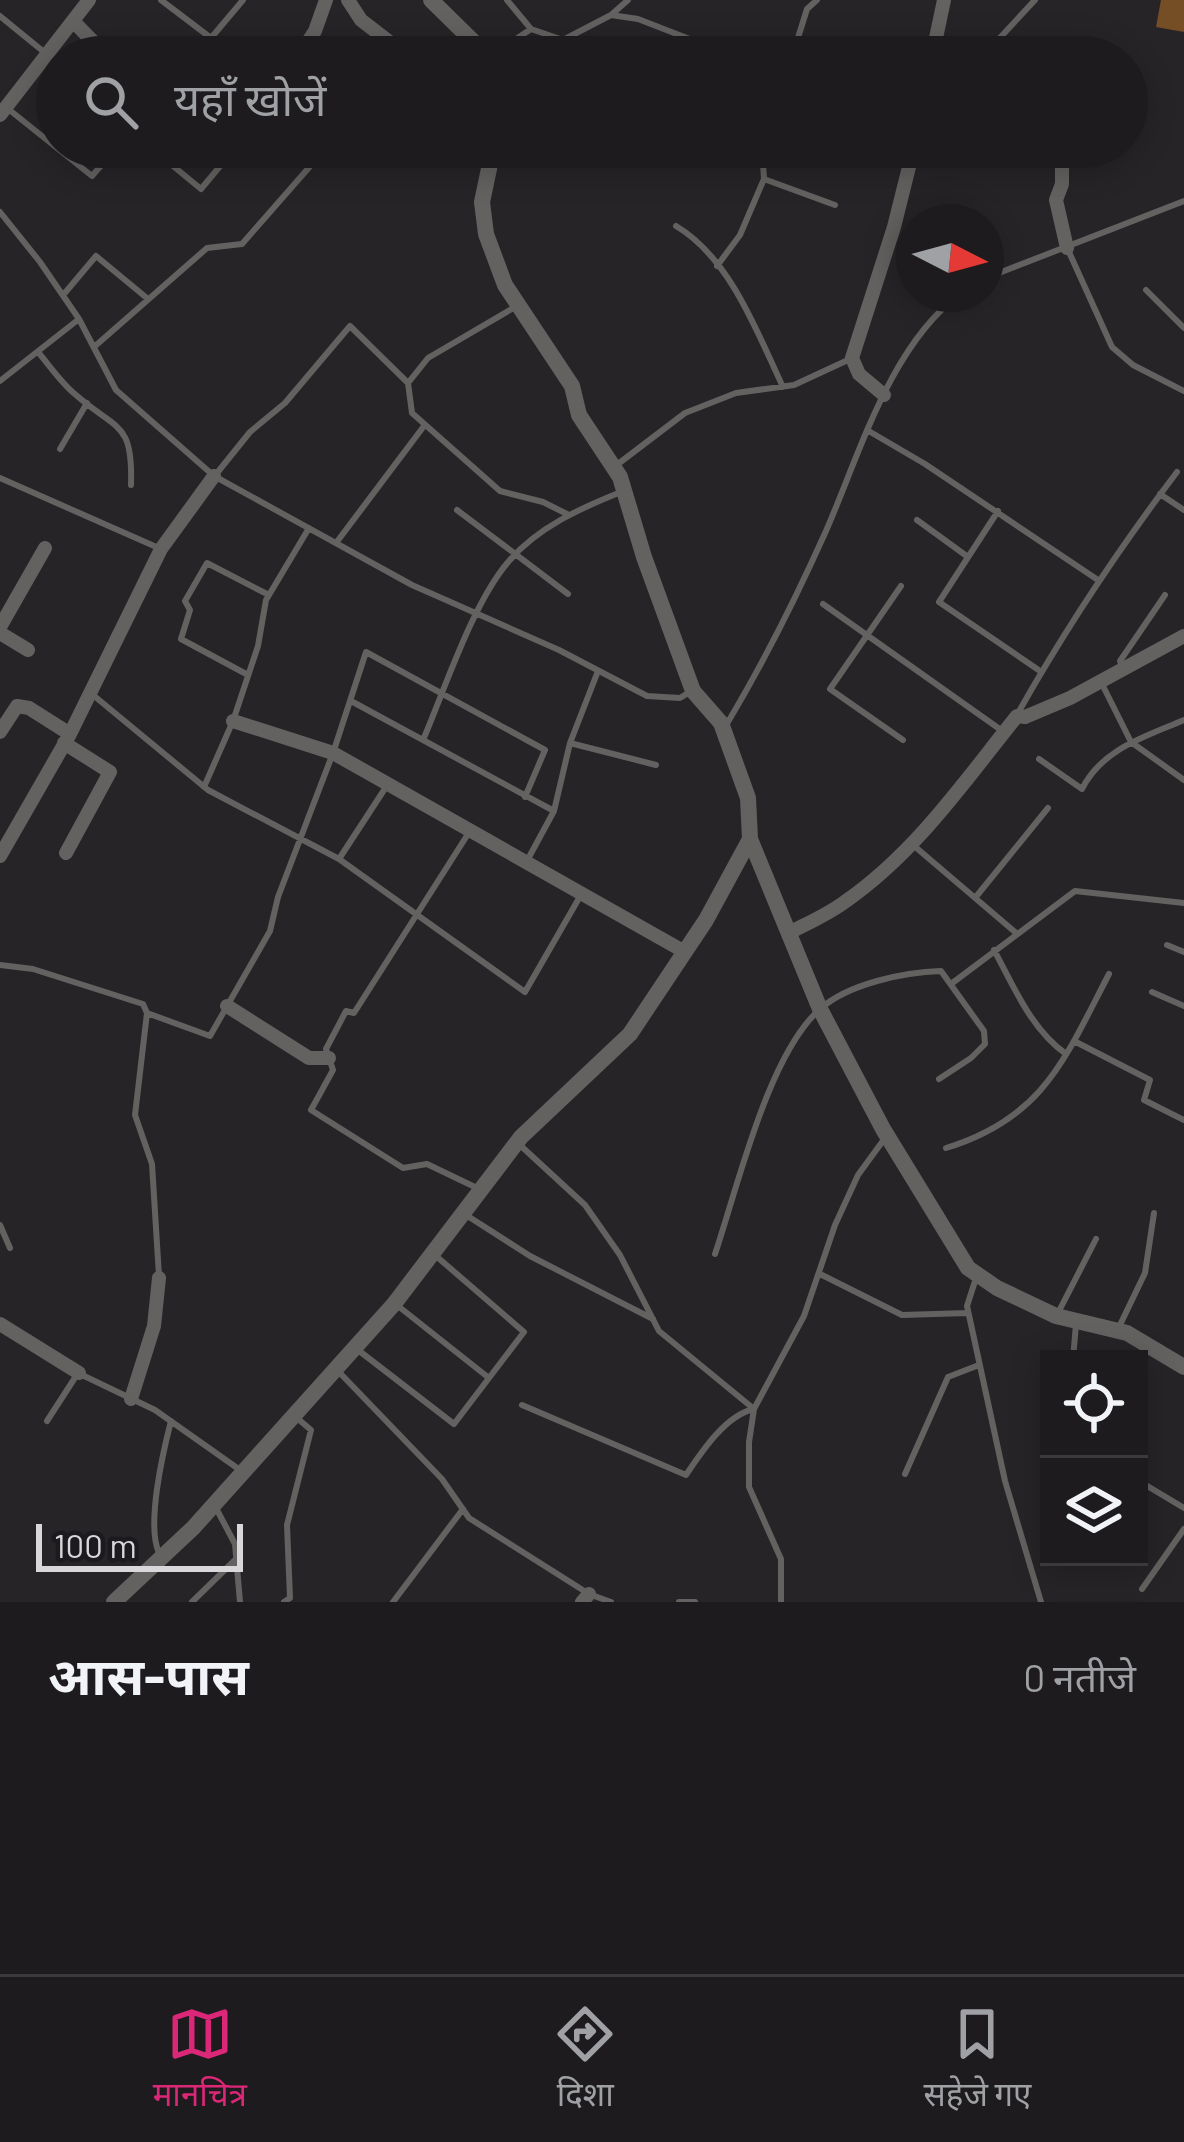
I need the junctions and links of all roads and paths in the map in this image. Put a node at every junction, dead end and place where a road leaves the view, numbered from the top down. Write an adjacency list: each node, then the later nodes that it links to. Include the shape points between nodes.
1 (89, 0): 14 (street)
2 (161, 0): 18 (lane)
3 (243, 0): 19 (lane)
4 (326, 0): 20 (street)
5 (348, 0): 21 (street)
6 (431, 0): 22 (street)
7 (628, 0): 12 (lane)
8 (817, 0): 27 (lane)
9 (944, 0): 28 (street)
10 (1035, 0): 29 (lane)
11 (511, 1): 15 (lane)
12 (611, 15): 25 (lane); 26 (lane)
13 (0, 16): 30 (lane)
14 (74, 20): 16 (street); 17 (street)
15 (531, 29): 23 (lane); 24 (lane)
16 (61, 36)
17 (89, 36)
18 (208, 36)
19 (213, 36)
20 (312, 36)
21 (382, 36)
22 (468, 36)
23 (520, 36)
24 (551, 36)
25 (570, 36)
26 (682, 36)
27 (799, 36)
28 (936, 36)
29 (1002, 36)
30 (36, 45)
31 (36, 68): 32 (street)
32 (3, 111): 33 (lane)
33 (36, 135)
34 (176, 168): 35 (lane, via 201,189)
35 (218, 168)
36 (308, 168): 51 (lane, via 242,244 207,248)
37 (489, 168): 52 (street, via 486,235)
38 (763, 168): 41 (lane)
39 (909, 168): 58 (street)
40 (1061, 168): 46 (street, via 1056,200)
41 (764, 179): 43 (lane); 47 (lane)
42 (1184, 201): 46 (lane)
43 (835, 205)
44 (0, 212): 50 (lane)
45 (676, 226): 47 (lane)
46 (1067, 248): 48 (lane); 62 (lane, via 1112,347)
47 (717, 266): 61 (lane)
48 (1004, 271)
49 (1146, 290): 55 (lane)
50 (63, 295): 51 (lane, via 96,256); 54 (lane)
51 (148, 298): 56 (lane)
52 (519, 305): 60 (lane, via 428,358); 68 (street)
53 (938, 312): 63 (lane)
54 (79, 320): 56 (lane); 57 (lane)
55 (1184, 328)
56 (94, 347): 70 (lane, via 116,390)
57 (38, 352): 59 (lane); 64 (lane)
58 (852, 358): 61 (lane); 63 (street)
59 (0, 381)
60 (408, 383): 65 (lane, via 412,413); 70 (lane, via 350,326)
61 (783, 387): 68 (lane, via 736,393 685,413)
62 (1184, 392)
63 (884, 395): 66 (lane)
64 (87, 403): 67 (lane); 72 (lane, via 125,436)
65 (424, 426): 78 (lane, via 500,491); 81 (lane)
66 (867, 430): 77 (lane); 109 (lane, via 764,663)
67 (61, 449)
68 (614, 467): 73 (street)
69 (1177, 472): 74 (lane)
70 (214, 476): 80 (lane); 83 (street)
71 (0, 478): 83 (lane)
72 (131, 485)
73 (624, 490): 78 (lane); 102 (street)
74 (1160, 494): 75 (lane); 86 (lane)
75 (1184, 510)
76 (457, 511): 84 (lane)
77 (998, 511): 85 (lane); 86 (lane)
78 (567, 514): 84 (lane)
79 (917, 520): 85 (lane)
80 (309, 528): 81 (lane); 89 (lane)
81 (336, 543): 92 (lane)
82 (46, 548): 93 (street)
83 (161, 549): 103 (street)
84 (516, 555): 88 (lane); 92 (lane)
85 (968, 557): 99 (lane, via 939,602)
86 (1098, 580): 99 (lane)
87 (901, 586): 94 (lane)
88 (568, 594)
89 (269, 595): 100 (lane); 100 (lane, via 207,563 184,601 190,610 181,639)
90 (1165, 595): 97 (lane, via 1120,661)
91 (823, 604): 94 (lane)
92 (478, 614): 98 (lane); 104 (lane)
93 (0, 630): 96 (street)
94 (867, 635): 111 (lane); 114 (lane, via 830,689)
95 (1184, 636): 97 (street)
96 (28, 650)
97 (1123, 668): 101 (street)
98 (598, 671): 102 (lane, via 647,696); 116 (lane)
99 (1041, 672): 106 (lane)
100 (248, 675): 108 (lane)
101 (1101, 681): 106 (street); 115 (lane)
102 (693, 691): 109 (street)
103 (90, 693): 112 (street); 122 (lane)
104 (443, 694): 105 (lane, via 366,652); 113 (lane); 123 (lane, via 545,750)
105 (351, 700): 113 (lane); 117 (lane)
106 (1017, 716): 111 (street)
107 (1184, 719): 115 (lane)
108 (232, 721): 117 (street); 122 (lane)
109 (723, 730): 128 (street, via 748,798)
110 (0, 732): 112 (street, via 16,706)
111 (1004, 732): 129 (street)
112 (67, 738): 130 (street, via 110,772); 131 (street)
113 (423, 740): 123 (lane)
114 (903, 740)
115 (1131, 742): 118 (lane, via 1094,766 1082,789); 120 (lane)
116 (570, 743): 119 (lane); 125 (lane)
117 (333, 753): 121 (street); 127 (lane)
118 (1039, 759)
119 (656, 765)
120 (1184, 780)
121 (388, 784): 126 (street); 132 (lane)
122 (204, 787): 127 (lane)
123 (525, 797): 125 (lane)
124 (1048, 808): 135 (lane)
125 (554, 811): 133 (lane)
126 (470, 830): 133 (street); 137 (lane)
127 (303, 838): 132 (lane); 148 (lane, via 270,931)
128 (750, 839): 139 (street); 142 (street)
129 (912, 844): 135 (lane); 139 (street, via 843,904)
130 (66, 853)
131 (0, 856)
132 (339, 860): 137 (lane)
133 (526, 862): 134 (street)
134 (582, 893): 137 (lane, via 525,992); 142 (street)
135 (975, 898): 138 (lane)
136 (1184, 903): 138 (lane, via 1075,891)
137 (417, 916): 154 (lane, via 354,1013 346,1011)
138 (1016, 932): 141 (lane)
139 (789, 933): 150 (street)
140 (1167, 945): 143 (lane)
141 (994, 950): 146 (lane); 153 (lane, via 1036,1025)
142 (685, 952): 158 (street, via 630,1034)
143 (1184, 952)
144 (0, 965): 151 (lane, via 143,1004)
145 (1109, 974): 152 (lane)
146 (951, 984): 150 (lane, via 941,970 921,971); 155 (lane, via 985,1044)
147 (1152, 992): 149 (lane)
148 (227, 1006): 151 (lane, via 210,1036); 154 (street, via 309,1058)
149 (1184, 1006)
150 (820, 1009): 157 (street); 167 (lane, via 794,1037 774,1080)
151 (147, 1013): 170 (lane, via 135,1115 152,1164)
152 (1074, 1041): 153 (lane); 156 (lane, via 1150,1079 1144,1100)
153 (1066, 1054): 159 (lane, via 1016,1117)
154 (329, 1058): 160 (lane, via 333,1070 311,1110 403,1168 427,1164)
155 (939, 1078)
156 (1184, 1120)
157 (887, 1135): 168 (lane, via 859,1175); 169 (street)
158 (517, 1142): 160 (street); 174 (lane, via 585,1205)
159 (946, 1148)
160 (480, 1189): 161 (street)
161 (463, 1213): 166 (street); 174 (lane)
162 (1154, 1213): 177 (lane, via 1144,1273)
163 (0, 1225): 165 (lane)
164 (1096, 1239): 173 (lane)
165 (10, 1248)
166 (433, 1254): 171 (street); 184 (lane, via 524,1332)
167 (715, 1254)
168 (820, 1274): 172 (lane, via 902,1315); 187 (lane)
169 (977, 1274): 172 (lane); 173 (street)
170 (159, 1278): 185 (street, via 154,1327)
171 (394, 1304): 178 (street); 184 (lane)
172 (968, 1313): 180 (lane)
173 (1056, 1316): 175 (street)
174 (653, 1319): 187 (lane)
175 (1076, 1321): 177 (street); 179 (lane)
176 (0, 1324): 183 (street)
177 (1117, 1330): 181 (street)
178 (355, 1348): 182 (street); 184 (lane, via 454,1424)
179 (1073, 1350)
180 (980, 1365): 192 (lane, via 948,1377); 212 (lane)
181 (1184, 1367)
182 (336, 1369): 188 (street); 196 (lane)
183 (79, 1373): 185 (lane); 189 (lane)
184 (489, 1378)
185 (131, 1399): 190 (lane)
186 (522, 1405): 187 (lane, via 686,1475 710,1438)
187 (754, 1409): 211 (lane, via 749,1487 781,1558)
188 (294, 1415): 191 (street); 206 (lane, via 311,1430 286,1525)
189 (46, 1421)
190 (171, 1421): 191 (lane); 198 (lane, via 158,1496 155,1545)
191 (243, 1472): 194 (street)
192 (905, 1474)
193 (1148, 1486): 195 (lane)
194 (214, 1505): 198 (street); 199 (lane)
195 (1184, 1508)
196 (463, 1509): 202 (lane); 207 (lane)
197 (1184, 1529): 200 (lane)
198 (162, 1557): 203 (street)
199 (236, 1559): 201 (lane); 204 (lane)
200 (1142, 1588)
201 (240, 1598): 205 (lane)
202 (586, 1598): 208 (lane)
203 (114, 1602)
204 (192, 1602)
205 (254, 1602)
206 (284, 1602)
207 (393, 1602)
208 (611, 1602)
209 (679, 1602): 210 (lane)
210 (694, 1602)
211 (781, 1602)
212 (1041, 1602)

